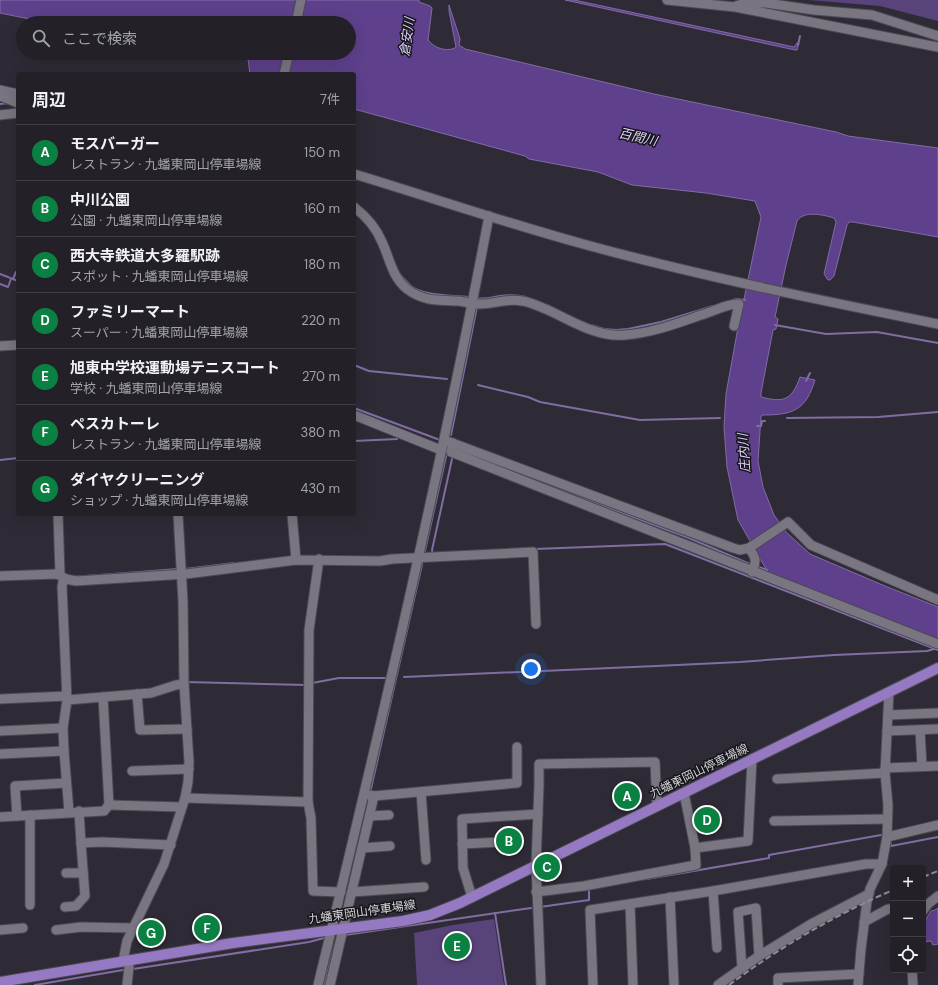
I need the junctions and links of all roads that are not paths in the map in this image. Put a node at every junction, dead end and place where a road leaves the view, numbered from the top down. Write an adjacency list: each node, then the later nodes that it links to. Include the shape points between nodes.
1 (301, 0): 4 (street)
2 (667, 0): 3 (street)
3 (735, 7): 5 (street, via 745,3 766,3 872,15); 6 (street)
4 (298, 16)
5 (938, 36)
6 (938, 47)
7 (287, 60): 8 (street)
8 (284, 72)
9 (0, 90): 10 (street)
10 (16, 94)
11 (0, 96): 12 (street)
12 (16, 102)
13 (16, 113): 14 (street)
14 (0, 115)
15 (356, 175): 17 (street)
16 (356, 208): 18 (street, via 366,216 377,232 393,272 406,288 427,300)
17 (489, 216): 18 (street); 19 (street, via 631,256)
18 (476, 304): 20 (street, via 522,301 594,331 614,336 667,326 739,304); 24 (street)
19 (938, 324)
20 (734, 326)
21 (0, 346): 22 (street)
22 (16, 346)
23 (356, 416): 25 (street)
24 (449, 442): 25 (street); 29 (street, via 725,546 740,550); 33 (street, via 451,452)
25 (441, 450): 30 (street)
26 (58, 516): 36 (street)
27 (178, 516): 34 (street)
28 (292, 516): 32 (street)
29 (751, 547): 33 (street, via 755,558); 37 (street, via 788,522 811,545)
30 (422, 558): 31 (street, via 373,562); 38 (street, via 533,552); 68 (street)
31 (319, 559): 32 (street); 70 (street, via 309,630)
32 (296, 560): 34 (street)
33 (754, 568): 39 (street)
34 (182, 574): 36 (street, via 76,581); 41 (street)
35 (0, 576): 36 (street)
36 (63, 576): 45 (street)
37 (938, 600)
38 (536, 624)
39 (938, 644)
40 (938, 668): 42 (main road, 九蟠東岡山停車場線)
41 (184, 683): 43 (street, via 151,693); 50 (street)
42 (889, 692): 48 (street); 58 (main road, 九蟠東岡山停車場線)
43 (137, 694): 44 (street); 50 (street, via 140,730)
44 (103, 697): 45 (street); 71 (street)
45 (67, 698): 46 (street); 49 (street)
46 (0, 699)
47 (938, 713): 48 (street)
48 (888, 715): 54 (street)
49 (63, 728): 53 (street); 56 (street)
50 (187, 729): 61 (street)
51 (938, 729): 52 (street)
52 (920, 730): 54 (street); 59 (street)
53 (0, 731)
54 (887, 731): 62 (street)
55 (517, 747): 66 (street, via 517,783)
56 (64, 751): 57 (street); 65 (street)
57 (0, 754)
58 (752, 759): 67 (main road, 九蟠東岡山停車場線); 92 (street, via 748,840)
59 (922, 766): 60 (street); 62 (street)
60 (938, 766)
61 (189, 769): 63 (street); 69 (street)
62 (885, 770): 64 (street); 82 (street)
63 (132, 771)
64 (777, 779)
65 (66, 783): 75 (street); 79 (street, via 15,786)
66 (421, 792): 68 (street); 93 (street)
67 (684, 793): 72 (main road, 九蟠東岡山停車場線); 92 (street)
68 (369, 795): 80 (street); 100 (street)
69 (186, 798): 70 (street); 73 (street)
70 (308, 802): 100 (street, via 313,891)
71 (108, 805): 73 (street); 74 (street, via 104,811)
72 (657, 806): 76 (street, via 655,762 539,764); 95 (main road, 九蟠東岡山停車場線)
73 (182, 807): 89 (street)
74 (79, 811): 75 (street); 87 (street)
75 (69, 812): 77 (street)
76 (538, 814): 88 (street, via 462,819); 95 (street)
77 (30, 815): 79 (street); 108 (street)
78 (389, 815): 80 (street)
79 (17, 816): 81 (street)
80 (370, 816): 91 (street)
81 (0, 817)
82 (887, 819): 83 (street); 85 (street)
83 (774, 822)
84 (938, 825): 85 (street)
85 (887, 837): 94 (street)
86 (501, 842): 88 (street)
87 (81, 843): 89 (street); 97 (street)
88 (462, 844): 105 (street, via 463,868)
89 (171, 845): 114 (street)
90 (390, 846): 91 (street)
91 (362, 848): 101 (street)
92 (695, 848): 102 (street, via 696,865 584,886)
93 (426, 860)
94 (882, 864): 99 (street, via 866,864); 103 (street)
95 (536, 865): 102 (street); 105 (main road, 九蟠東岡山停車場線)
96 (66, 873): 97 (street)
97 (83, 873): 109 (street, via 84,896 76,906)
98 (424, 887): 101 (street)
99 (713, 891): 106 (street); 118 (street)
100 (341, 892): 117 (street)
101 (352, 892): 117 (street)
102 (536, 892): 128 (street)
103 (869, 894): 112 (street); 119 (street, via 811,924)
104 (938, 896): 110 (street)
105 (472, 897): 117 (main road, 九蟠東岡山停車場線, via 417,918)
106 (670, 898): 107 (street); 131 (street)
107 (630, 904): 129 (street, via 590,910); 130 (street)
108 (30, 905)
109 (65, 907)
110 (926, 907)
111 (890, 909): 112 (street)
112 (864, 922): 123 (street)
113 (23, 928): 115 (street)
114 (133, 928): 116 (street, via 81,927); 120 (street, via 127,941)
115 (0, 930)
116 (56, 930)
117 (340, 932): 120 (main road, 九蟠東岡山停車場線); 126 (street); 127 (street)
118 (717, 948)
119 (759, 956): 121 (street); 121 (street, via 756,908 738,912)
120 (125, 960): 124 (main road, 九蟠東岡山停車場線); 125 (street, via 129,967)
121 (742, 968): 132 (street)
122 (912, 973): 135 (street)
123 (859, 974): 133 (street, via 778,978); 134 (street)
124 (5, 982)
125 (127, 985)
126 (318, 985)
127 (330, 985)
128 (541, 985)
129 (593, 985)
130 (633, 985)
131 (674, 985)
132 (718, 985)
133 (778, 985)
134 (858, 985)
135 (913, 985)

